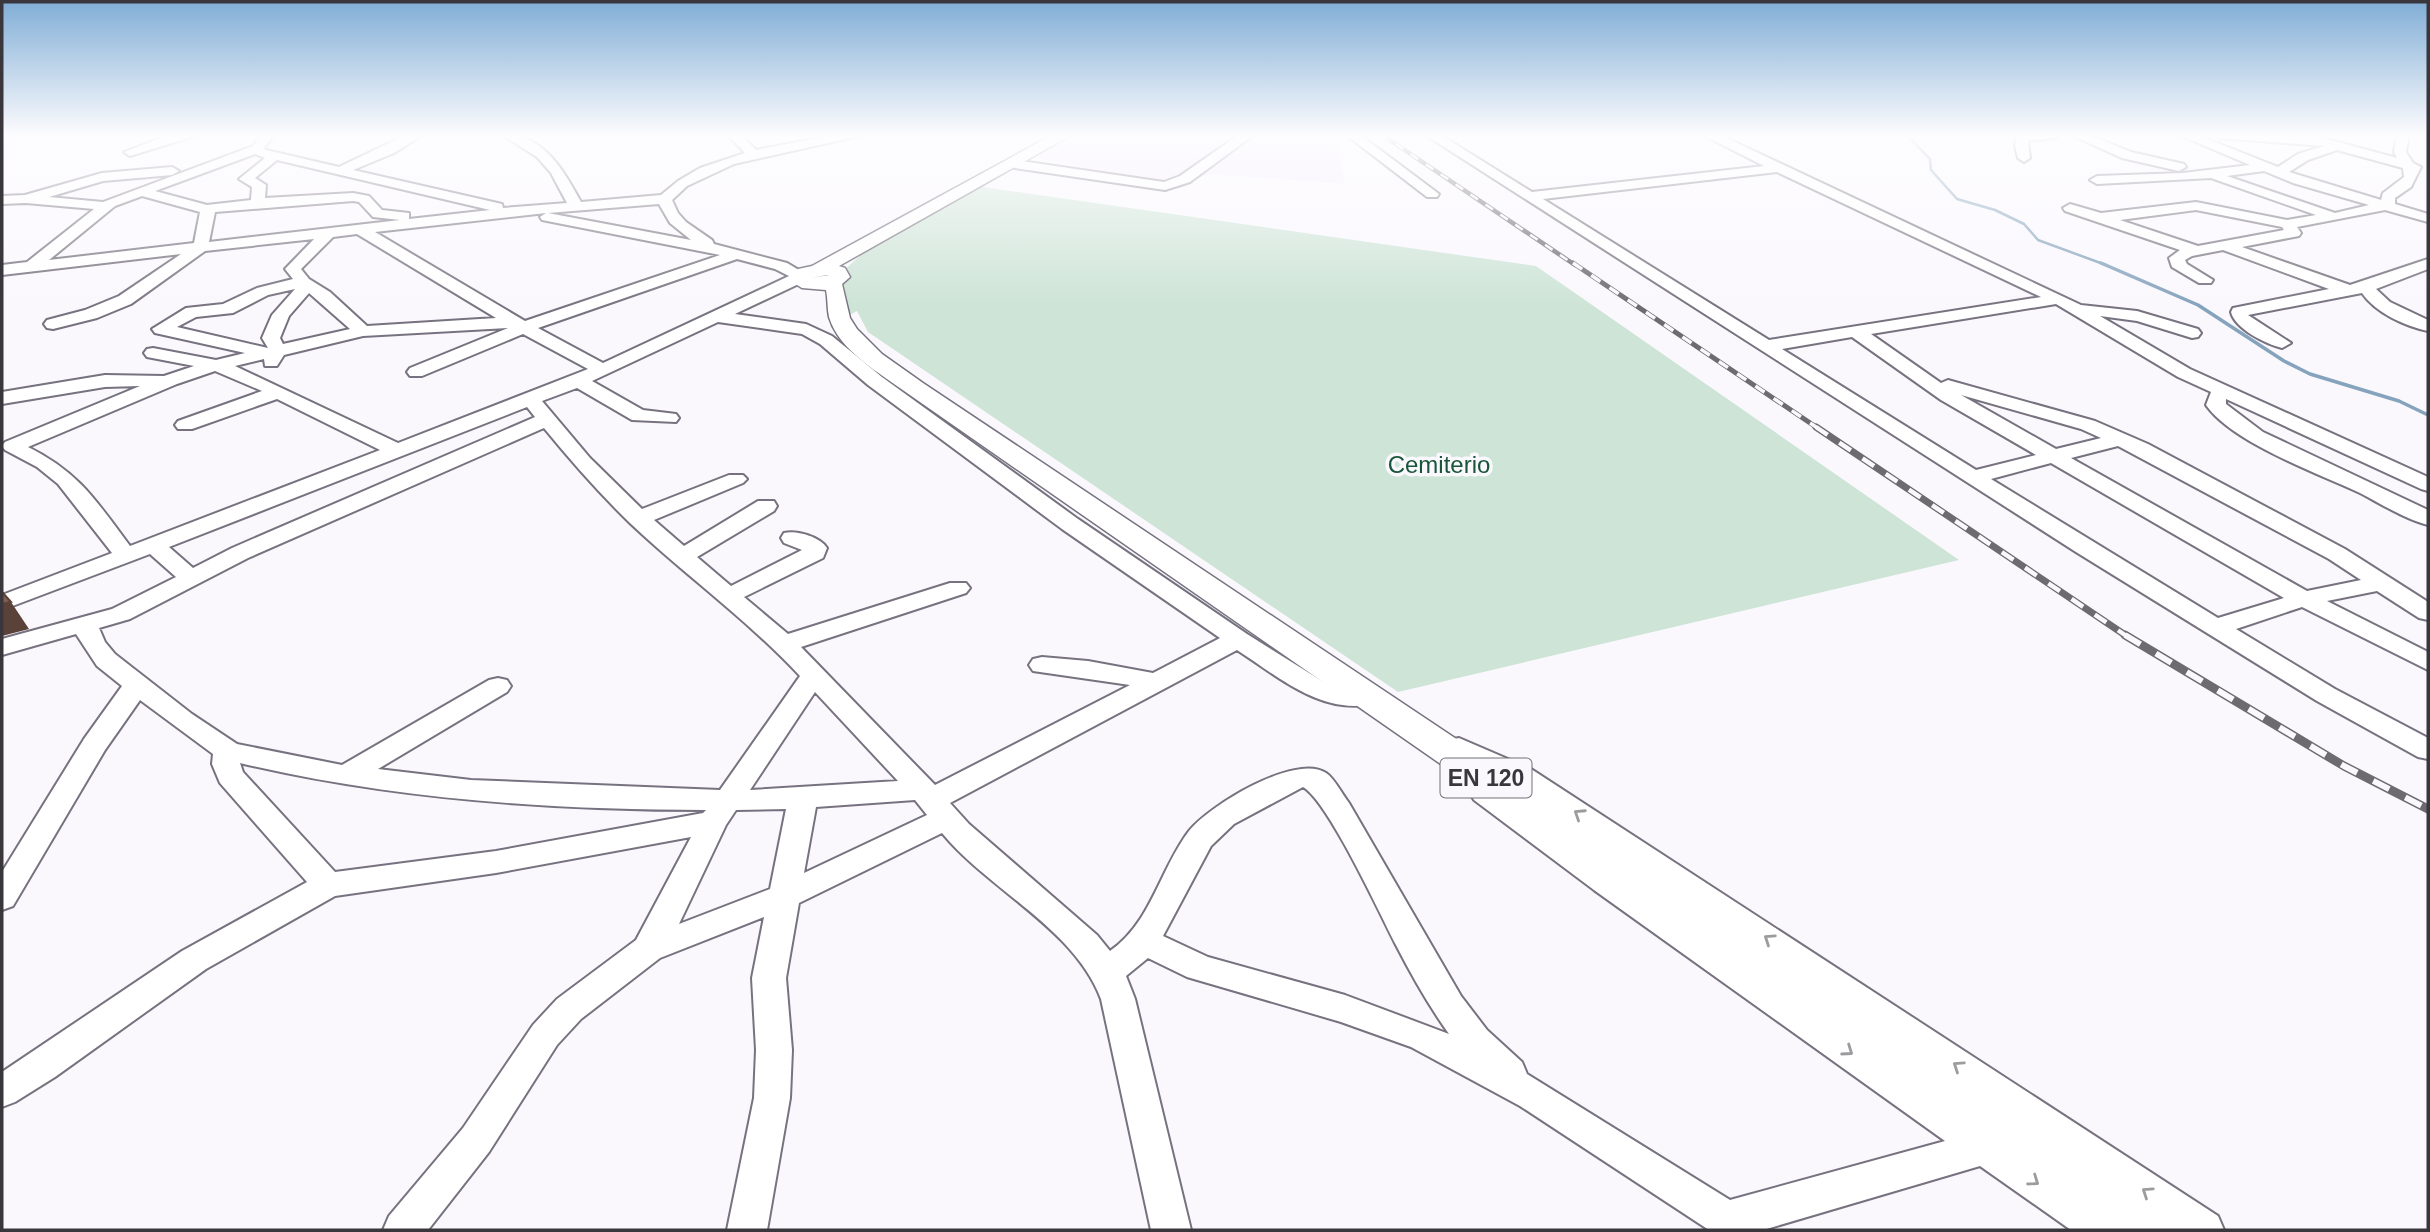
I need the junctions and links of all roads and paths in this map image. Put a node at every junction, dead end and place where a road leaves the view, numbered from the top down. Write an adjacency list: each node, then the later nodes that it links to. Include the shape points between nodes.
1 (52, 191): 18 (street)
2 (138, 191): 23 (street)
3 (141, 191): 26 (street)
4 (259, 191): 21 (street)
5 (431, 191): 27 (street)
6 (568, 191): 24 (street)
7 (671, 191): 19 (street)
8 (964, 191): 45 (main road, via 879,237)
9 (1429, 191): 16 (street)
10 (1519, 191): 17 (street)
11 (1575, 191): 17 (street)
12 (1828, 191): 49 (street)
13 (2265, 191): 29 (street)
14 (2343, 191): 22 (street)
15 (2395, 191): 22 (street, via 2388,196)
16 (1432, 194)
17 (1528, 197): 59 (street)
18 (26, 199): 20 (street); 23 (street)
19 (665, 199): 24 (street); 37 (street, via 676,222)
20 (2, 200)
21 (258, 203): 26 (street); 28 (street, via 353,197 364,198 378,214 387,216)
22 (2388, 205): 29 (street); 32 (street, via 2410,212)
23 (106, 206): 40 (street)
24 (576, 206): 27 (street)
25 (2070, 208): 30 (street)
26 (207, 209): 36 (street)
27 (517, 211): 28 (street); 37 (street)
28 (464, 217): 33 (street)
29 (2335, 217): 31 (street)
30 (2099, 218): 31 (street, via 2196,206); 38 (street)
31 (2287, 224): 35 (street, via 2294,233)
32 (2426, 224)
33 (360, 229): 34 (street); 53 (street)
34 (329, 232): 36 (street); 46 (street, via 295,263 293,269)
35 (2227, 246): 38 (street); 48 (street)
36 (200, 248): 40 (street); 52 (street, via 124,300)
37 (716, 249): 39 (street)
38 (2196, 250): 43 (street, via 2176,261)
39 (735, 254): 45 (street, via 781,266); 53 (street)
40 (31, 267): 42 (street); 44 (street)
41 (2425, 268): 47 (street)
42 (2, 270)
43 (2205, 280)
44 (2, 282)
45 (819, 283): 51 (street, via 762,297); 107 (main road, EN 120, via 863,349)
46 (305, 284): 55 (street); 60 (street, via 272,331); 60 (street, via 263,291 227,309 192,312 161,329)
47 (2367, 286): 48 (street); 54 (street, via 2386,306)
48 (2347, 289): 58 (street, via 2239,312 2248,324)
49 (2059, 299): 50 (street); 56 (street)
50 (2077, 310): 57 (street, via 2151,318); 69 (street)
51 (718, 317): 63 (street); 98 (street, via 806,329 826,340 1070,524)
52 (53, 324)
53 (519, 324): 55 (street); 63 (street); 64 (street)
54 (2428, 326)
55 (363, 331): 60 (street)
56 (1856, 332): 59 (street); 66 (street)
57 (2192, 333)
58 (2283, 343)
59 (1766, 346): 77 (street)
60 (272, 351): 62 (street); 68 (street)
61 (152, 353): 62 (street)
62 (216, 365): 65 (street); 68 (street)
63 (603, 370): 67 (street)
64 (416, 372)
65 (170, 380): 70 (street, via 105,382); 87 (street, via 12,446 40,459 82,496)
66 (1924, 380): 74 (street, via 2035,409); 76 (street)
67 (578, 381): 71 (street); 72 (street, via 639,416)
68 (269, 387): 73 (street); 75 (street)
69 (2222, 390): 79 (street); 83 (street, via 2216,405 2256,436)
70 (2, 398)
71 (540, 410): 75 (street); 82 (street); 84 (street)
72 (669, 418)
73 (185, 425)
74 (2120, 439): 76 (street); 90 (street)
75 (398, 451): 80 (street)
76 (2054, 457): 77 (street); 93 (street)
77 (1974, 477): 97 (street)
78 (736, 479): 82 (street)
79 (2428, 485)
80 (265, 502): 84 (street); 86 (street)
81 (766, 506): 88 (street)
82 (638, 518): 88 (street)
83 (2428, 519)
84 (300, 527): 89 (street)
85 (792, 538): 92 (street, via 816,548 815,554)
86 (153, 545): 87 (street); 89 (street)
87 (125, 555): 94 (street)
88 (682, 557): 92 (street)
89 (190, 576): 96 (street, via 147,603)
90 (2384, 582): 93 (street); 95 (street)
91 (958, 589): 99 (street)
92 (728, 596): 99 (street)
93 (2304, 598): 97 (street); 101 (street)
94 (2, 604)
95 (2428, 612)
96 (85, 625): 100 (street); 105 (street, via 106,660)
97 (2216, 627): 109 (street, via 2326,695)
98 (1238, 639): 104 (street); 107 (street, via 1321,692)
99 (784, 644): 103 (street)
100 (2, 647)
101 (2428, 662)
102 (1042, 664): 104 (street)
103 (813, 676): 113 (street); 114 (street)
104 (1158, 682): 113 (street)
105 (138, 683): 110 (street, via 181,720); 117 (street, via 94,746)
106 (498, 685): 111 (street)
107 (1367, 697): 108 (main road, EN 120)
108 (1399, 719): 123 (street, one-way to 123, via 1478,789); 129 (main road, EN 120); 130 (street, one-way to 108, via 1521,776)
109 (2428, 750)
110 (228, 751): 111 (street); 115 (street, via 230,776)
111 (346, 775): 114 (street)
112 (803, 797): 113 (street); 114 (street); 116 (street)
113 (933, 803): 116 (street); 120 (street, via 1023,892 1085,944)
114 (721, 812): 115 (street, via 496,862); 119 (street)
115 (328, 885): 121 (street, via 194,960)
116 (783, 897): 119 (street); 127 (street, via 769,978 772,1097)
117 (2, 898)
118 (1144, 941): 120 (street); 122 (street, via 1199,968 1345,1009 1423,1037); 122 (street, via 1200,839 1224,817 1289,780 1316,780 1365,855 1439,992 1472,1037)
119 (648, 949): 126 (street, via 569,1009 545,1035 476,1140)
120 (1107, 971): 125 (street, via 1118,999)
121 (2, 1091)
122 (1533, 1095): 124 (street)
123 (1985, 1147): 124 (street); 128 (street, one-way to 128)
124 (1736, 1225)
125 (1164, 1226)
126 (403, 1230)
127 (747, 1230)
128 (2104, 1230)
129 (2151, 1230)
130 (2204, 1230)

